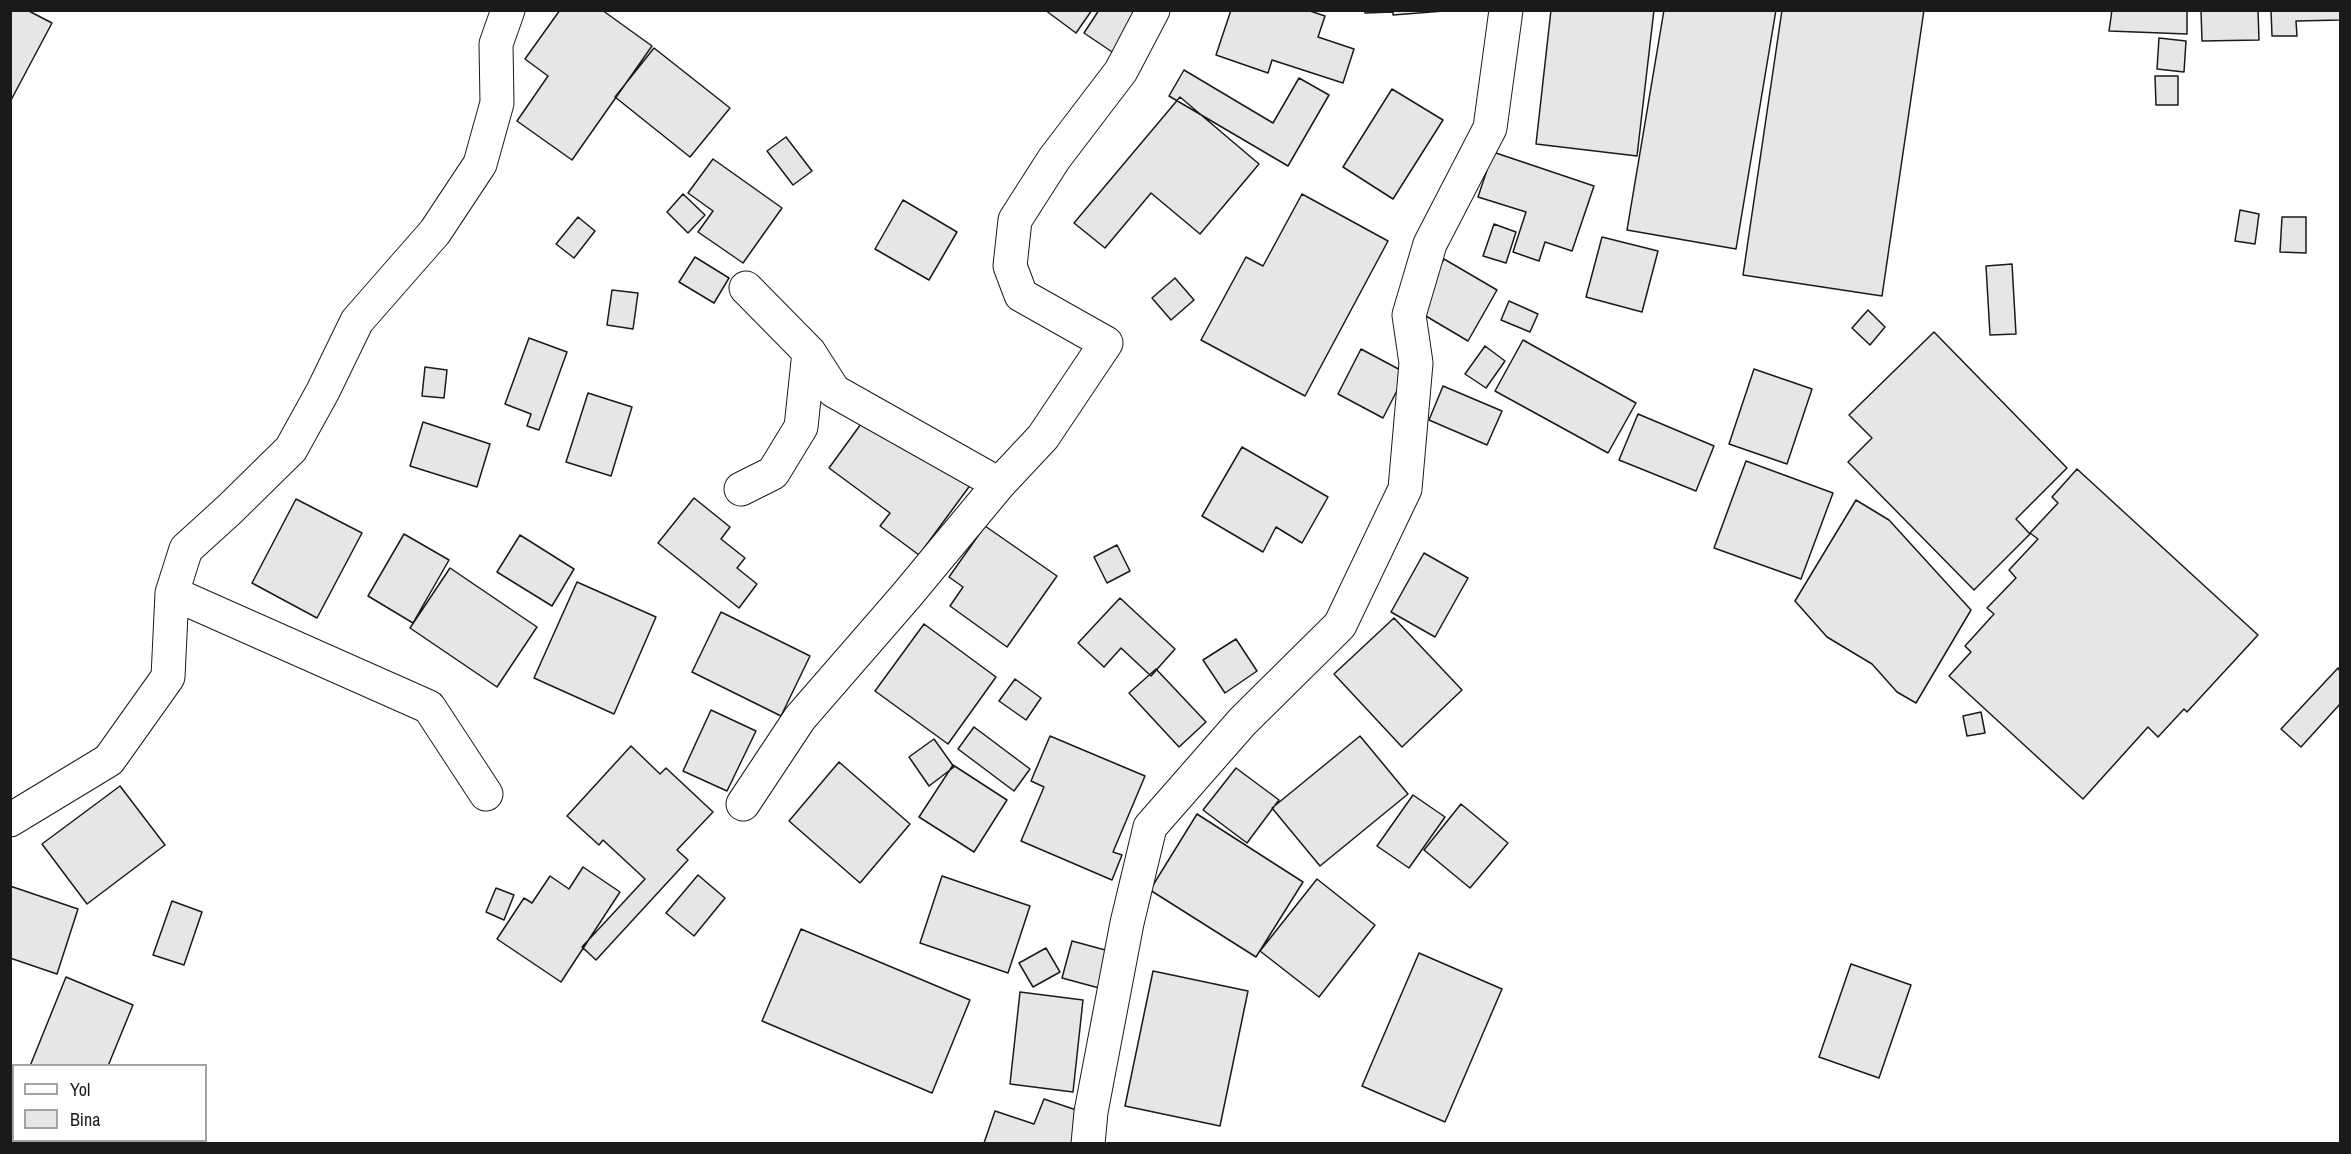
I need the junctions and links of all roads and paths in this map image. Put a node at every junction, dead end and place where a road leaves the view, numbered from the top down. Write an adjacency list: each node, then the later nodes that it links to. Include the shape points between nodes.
1 (508, 10): 8 (street, via 496,44 497,103 480,164 435,232 357,321 291,449 186,549)
2 (1154, 10): 6 (street, via 1121,71 1054,159 1015,219 1010,266 1021,295 1106,343 1043,437)
3 (1506, 10): 12 (street, via 1490,128 1430,244 1409,315 1416,363 1406,489 1340,625 1242,722 1150,827 1125,934)
4 (746, 288): 5 (street)
5 (809, 352): 6 (street, via 834,391); 7 (street, via 801,427 773,473)
6 (999, 484): 10 (street, via 800,718)
7 (741, 489)
8 (172, 593): 9 (street, via 429,707); 11 (street, via 168,677 123,742 109,760)
9 (486, 794)
10 (743, 804)
11 (10, 820)
12 (1088, 1143)

